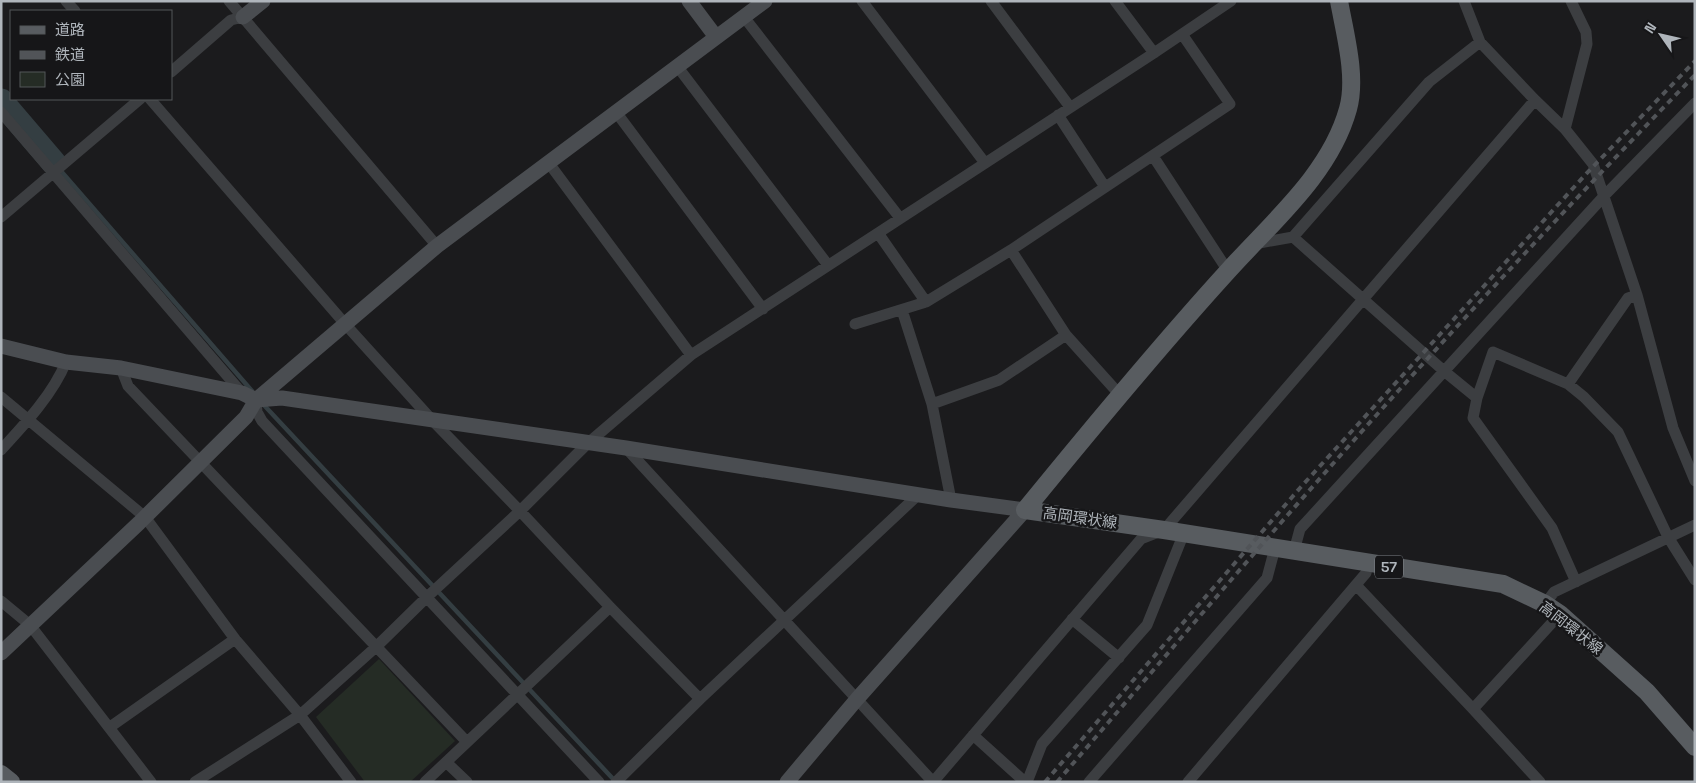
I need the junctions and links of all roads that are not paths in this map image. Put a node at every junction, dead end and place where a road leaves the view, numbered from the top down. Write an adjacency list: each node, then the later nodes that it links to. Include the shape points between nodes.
1 (229, 1): 12 (street)
2 (263, 1): 12 (street)
3 (689, 1): 15 (street)
4 (765, 1): 13 (street)
5 (862, 1): 31 (street)
6 (990, 1): 24 (street)
7 (1115, 1): 17 (street)
8 (1231, 1): 14 (street)
9 (1339, 1): 39 (main road, 高岡環状線, via 1352,78 1349,107 1340,135 1320,169)
10 (1464, 1): 16 (street)
11 (1571, 1): 28 (street, via 1586,32 1586,44)
12 (243, 17): 19 (street, via 232,20); 40 (street)
13 (744, 17): 15 (street); 36 (street)
14 (1182, 34): 17 (street); 29 (street, via 1230,104)
15 (716, 37): 18 (street)
16 (1480, 42): 22 (street); 38 (street, via 1429,82)
17 (1154, 53): 24 (street)
18 (677, 66): 26 (street); 42 (street)
19 (172, 71)
20 (139, 100): 32 (street)
21 (151, 100): 50 (street)
22 (1535, 100): 28 (street); 45 (street)
23 (1695, 103): 34 (street)
24 (1070, 107): 27 (street)
25 (1, 112): 32 (street)
26 (616, 112): 30 (street); 47 (street)
27 (1058, 115): 31 (street); 33 (street)
28 (1565, 129): 34 (street, via 1593,164)
29 (1153, 156): 33 (street); 43 (street)
30 (548, 162): 40 (street); 53 (street)
31 (985, 163): 36 (street)
32 (57, 169): 35 (street); 58 (street)
33 (1105, 187): 41 (street)
34 (1605, 195): 44 (street); 56 (street)
35 (1, 217)
36 (900, 218): 37 (street)
37 (878, 233): 42 (street); 46 (street)
38 (1293, 237): 39 (street); 45 (street)
39 (1254, 244): 43 (main road, 高岡環状線)
40 (437, 246): 50 (street)
41 (1011, 250): 46 (street); 51 (street)
42 (828, 264): 47 (street)
43 (1228, 271): 59 (main road, 高岡環状線)
44 (1637, 295): 57 (street, via 1628,298); 70 (street, via 1673,428)
45 (1363, 299): 56 (street); 77 (street)
46 (926, 302): 48 (street)
47 (763, 309): 53 (street)
48 (902, 310): 49 (street); 63 (street)
49 (855, 324)
50 (346, 325): 61 (street); 65 (street)
51 (1066, 335): 59 (street); 63 (street, via 999,380)
52 (1, 346): 54 (street)
53 (691, 355): 66 (street)
54 (66, 362): 55 (street); 64 (street)
55 (121, 368): 58 (street); 69 (street, via 128,386)
56 (1444, 371): 62 (street); 81 (street, via 1300,529)
57 (1568, 384): 62 (street, via 1493,352); 79 (street, via 1618,432)
58 (242, 393): 61 (street)
59 (1120, 395): 73 (main road, 高岡環状線)
60 (1, 397): 64 (street)
61 (262, 398): 65 (street, via 282,398); 69 (street); 86 (street, via 257,412 262,421)
62 (1477, 398): 84 (street, via 1473,418 1552,528)
63 (932, 404): 72 (street)
64 (30, 419): 68 (street); 75 (street)
65 (432, 420): 66 (street); 74 (street)
66 (587, 444): 67 (street); 74 (street)
67 (626, 448): 71 (street); 92 (street)
68 (1, 450)
69 (200, 462): 75 (street); 95 (street)
70 (1695, 481)
71 (919, 494): 72 (street); 92 (street)
72 (951, 500): 73 (street)
73 (1024, 510): 77 (main road, 高岡環状線 / 57); 100 (street)
74 (520, 511): 86 (street); 89 (street)
75 (145, 517): 93 (street); 94 (street)
76 (1695, 524): 79 (street)
77 (1164, 530): 78 (main road, 高岡環状線 / 57); 91 (street, via 1141,538)
78 (1184, 533): 80 (main road, 高岡環状線 / 57); 97 (street, via 1147,625)
79 (1668, 538): 83 (street); 84 (street)
80 (1275, 548): 81 (main road, 高岡環状線 / 57); 108 (street, via 1267,578)
81 (1294, 551): 82 (main road, 高岡環状線 / 57)
82 (1368, 563): 85 (street, via 1366,573); 88 (main road, 高岡環状線 / 57, via 1503,584)
83 (1695, 580)
84 (1576, 582): 88 (street, via 1554,592)
85 (1356, 585): 101 (street); 124 (street)
86 (427, 596): 95 (street); 98 (street)
87 (1, 600): 93 (street)
88 (1545, 604): 90 (main road, 高岡環状線 / 57)
89 (610, 607): 98 (street); 99 (street)
90 (1560, 614): 101 (street); 106 (main road, 高岡環状線 / 57, via 1647,692)
91 (1072, 619): 97 (street); 104 (street)
92 (786, 620): 99 (street); 100 (street)
93 (30, 625): 96 (street); 103 (street)
94 (235, 639): 102 (street); 103 (street)
95 (376, 647): 102 (street); 105 (street)
96 (1, 653)
97 (1118, 658): 121 (street, via 1042,744)
98 (518, 694): 105 (street); 118 (street)
99 (700, 699): 111 (street)
100 (857, 699): 119 (street); 120 (street)
101 (1473, 709): 125 (street)
102 (300, 715): 110 (street); 115 (street)
103 (110, 727): 113 (street)
104 (973, 735): 120 (street); 121 (street)
105 (467, 742): 107 (street)
106 (1695, 747)
107 (446, 762): 116 (street); 117 (street)
108 (1101, 767): 122 (street); 123 (street)
109 (1, 774): 112 (main road)
110 (214, 777): 114 (street)
111 (619, 779)
112 (10, 782)
113 (151, 782)
114 (195, 782)
115 (351, 782)
116 (425, 782)
117 (467, 782)
118 (599, 782)
119 (787, 782)
120 (933, 782)
121 (1026, 782)
122 (1088, 782)
123 (1102, 782)
124 (1188, 782)
125 (1540, 782)

